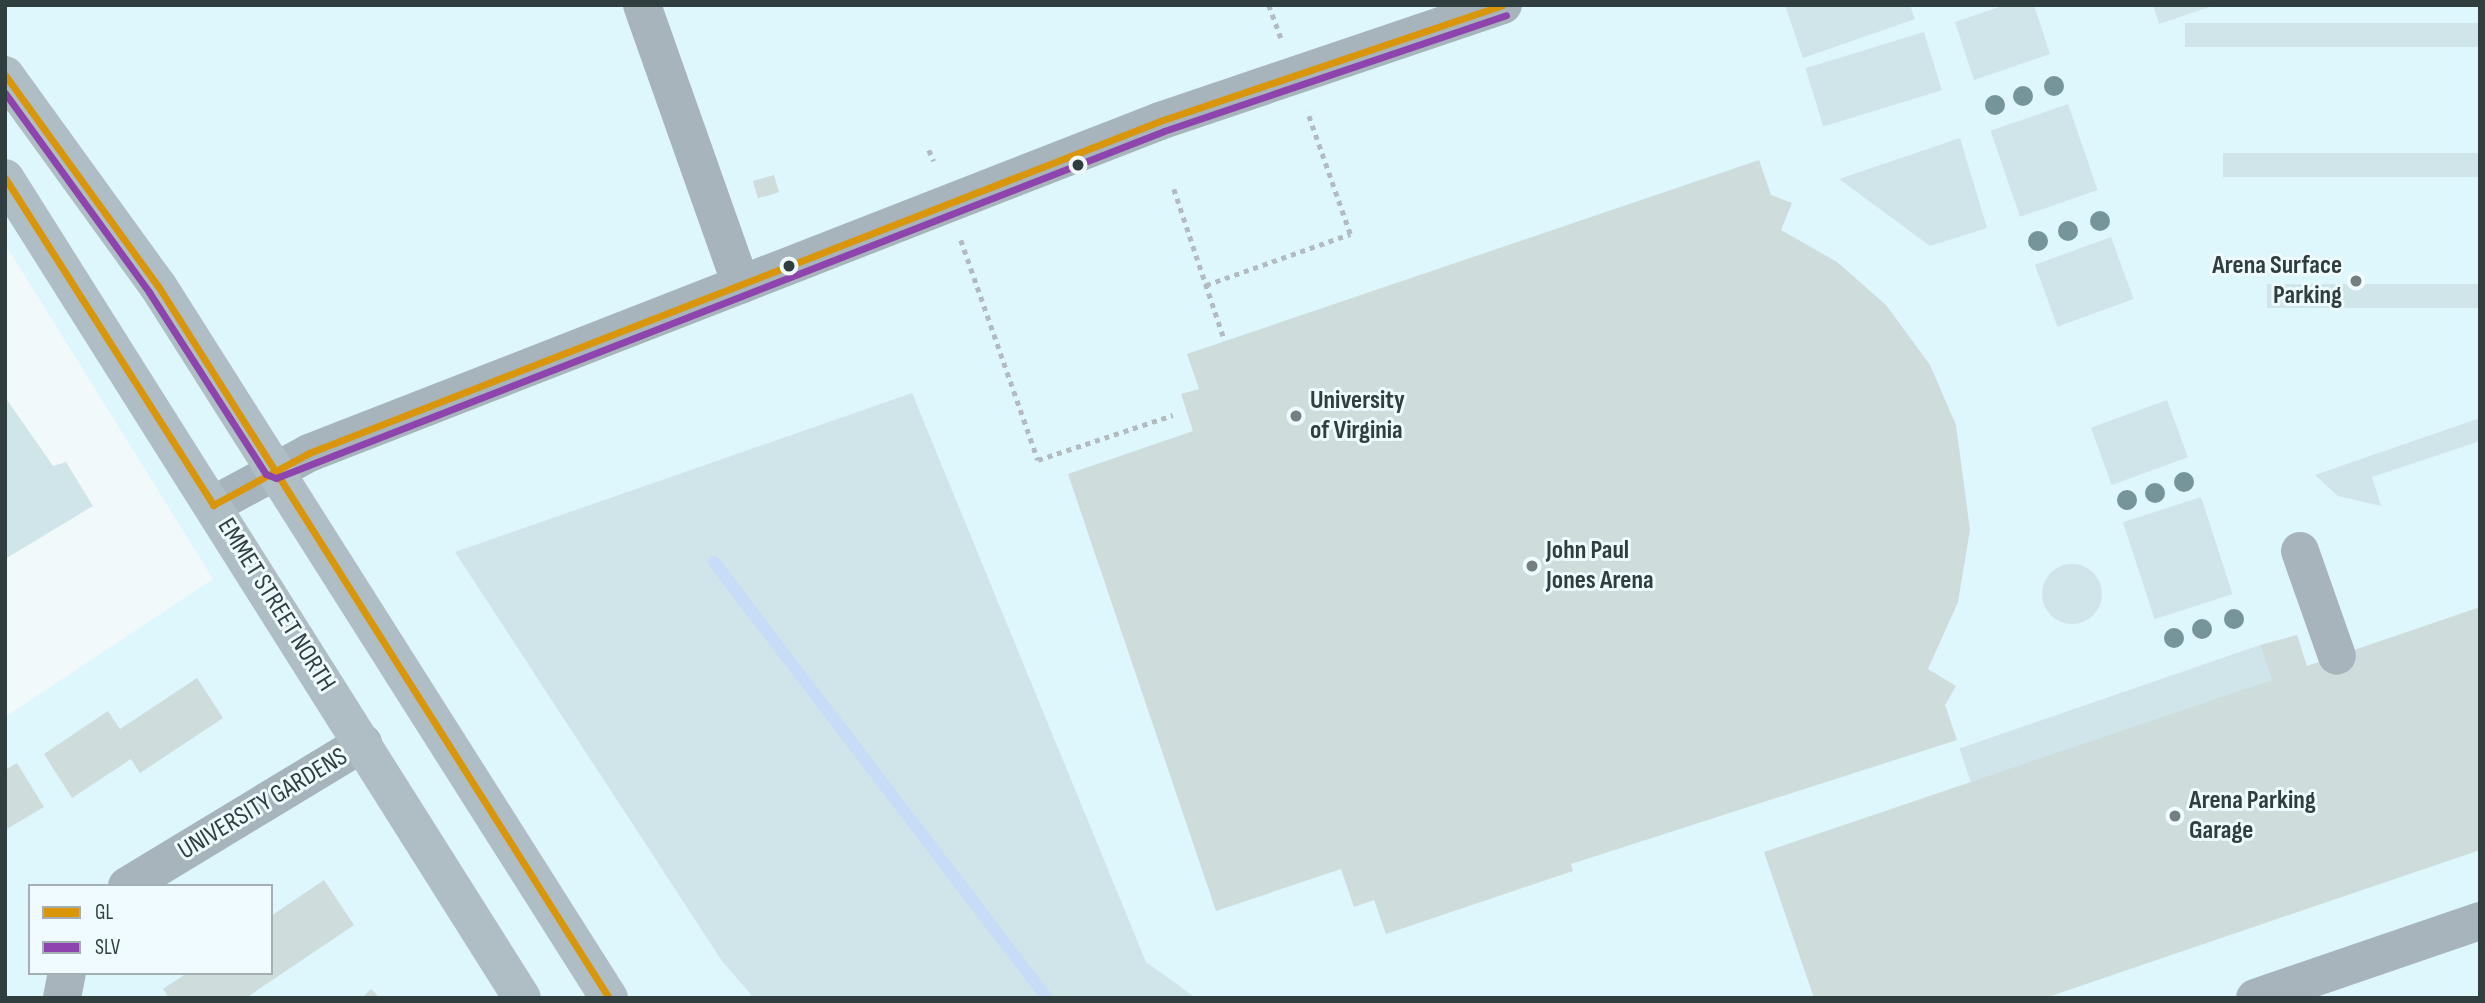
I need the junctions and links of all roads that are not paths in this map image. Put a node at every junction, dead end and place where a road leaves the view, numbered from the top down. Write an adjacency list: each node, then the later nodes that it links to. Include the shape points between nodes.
1 (642, 5): 5 (street)
2 (1503, 5): 5 (street, via 1160,121)
3 (5, 75): 6 (main road, via 158,286)
4 (5, 178): 7 (main road, EMMET STREET NORTH)
5 (741, 285): 6 (street)
6 (275, 468): 7 (street); 16 (main road)
7 (213, 505): 10 (main road, EMMET STREET NORTH)
8 (2301, 551): 9 (street)
9 (2337, 656)
10 (363, 743): 11 (street, UNIVERSITY GARDENS); 15 (main road, EMMET STREET NORTH)
11 (130, 884)
12 (2480, 921): 17 (street)
13 (67, 975): 14 (street)
14 (62, 998)
15 (522, 998)
16 (609, 998)
17 (2255, 998)

